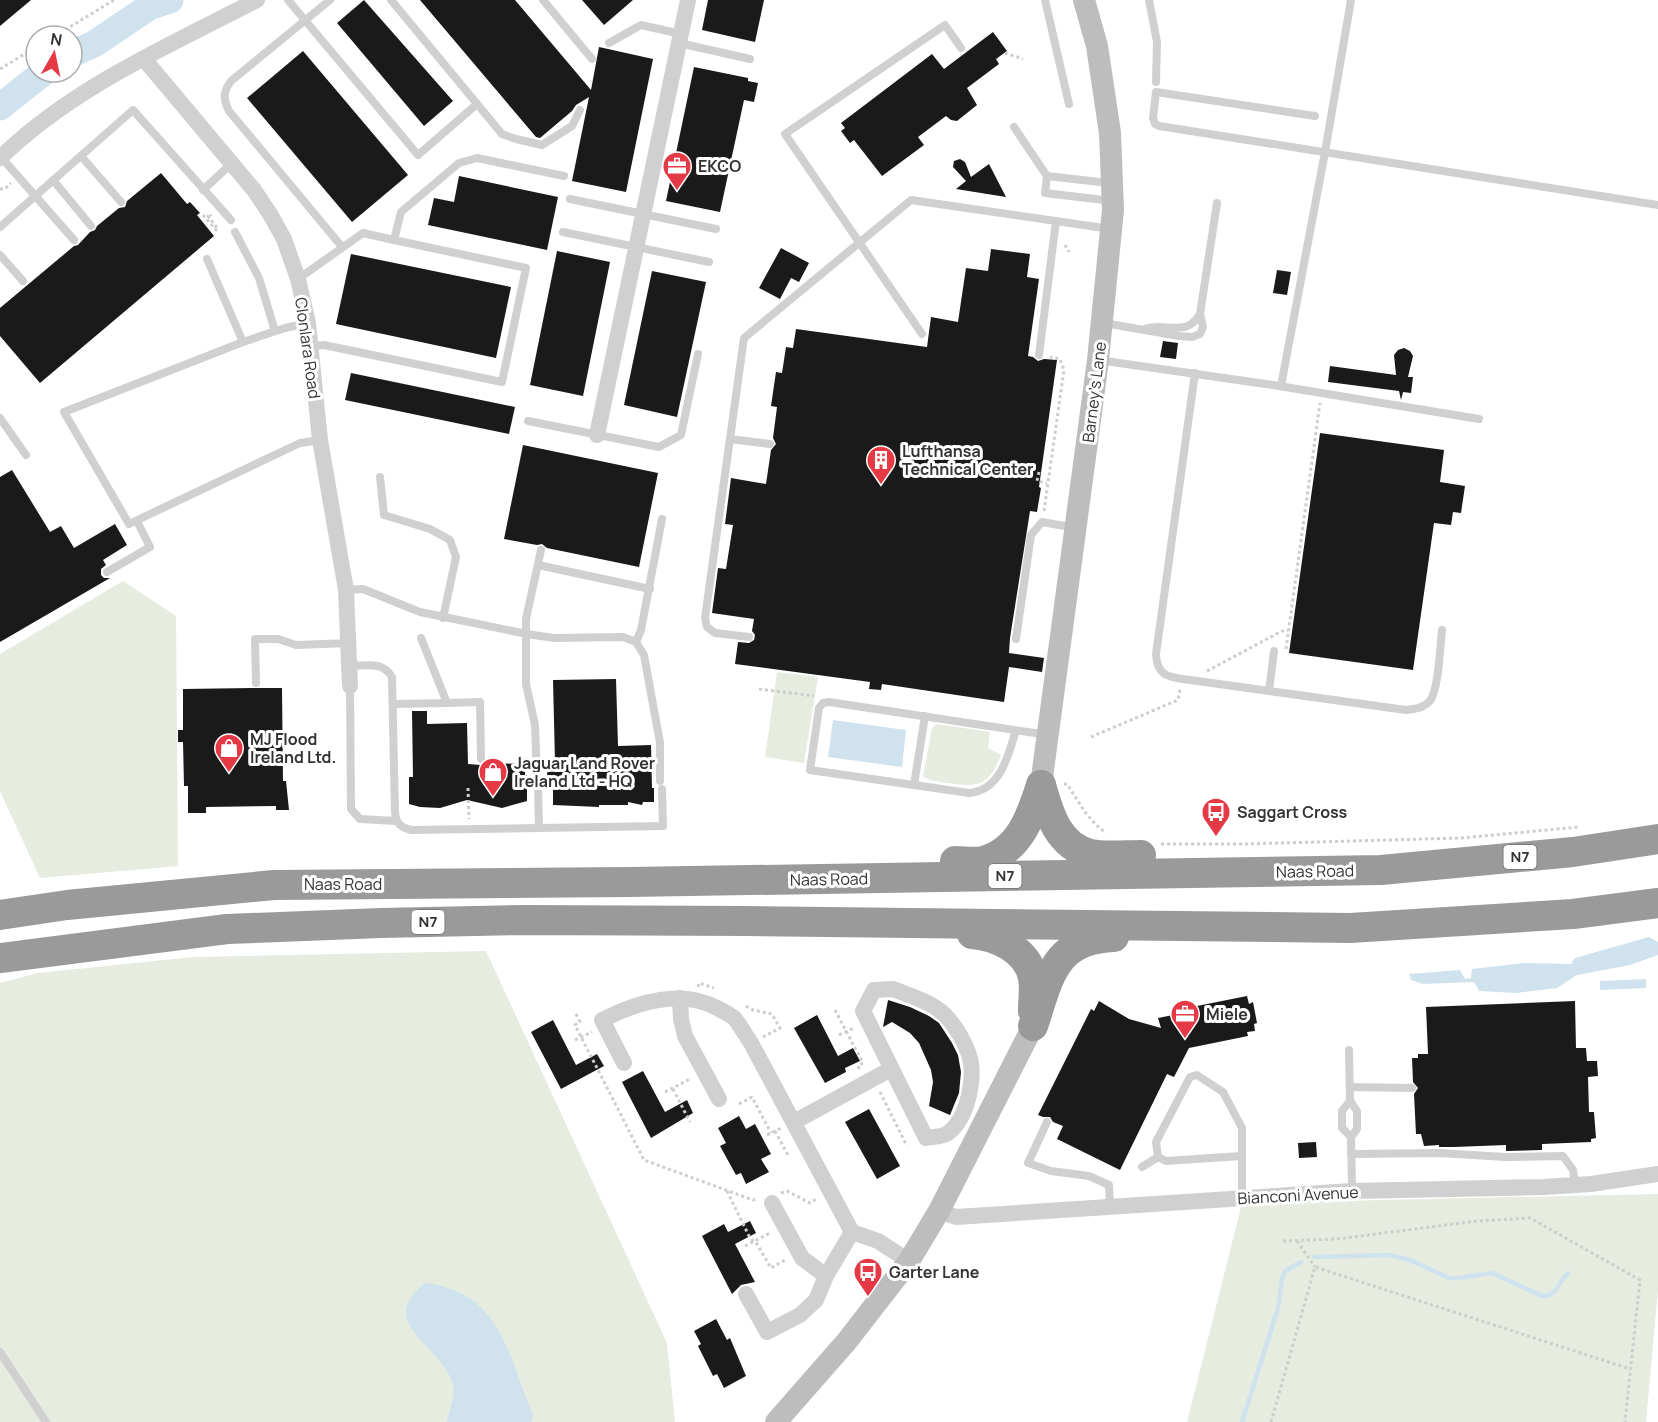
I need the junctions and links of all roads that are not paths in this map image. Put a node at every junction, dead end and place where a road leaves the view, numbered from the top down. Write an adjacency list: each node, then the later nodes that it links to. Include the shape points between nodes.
1 (257, 0): 15 (street)
2 (288, 0): 11 (lane)
3 (330, 0): 11 (lane)
4 (391, 0): 19 (lane)
5 (543, 0): 16 (lane)
6 (688, 0): 12 (street)
7 (1045, 0): 20 (lane)
8 (1084, 0): 32 (street, Barney's Lane, via 1097,46 1110,133)
9 (1149, 0): 18 (lane, via 1157,42)
10 (1351, 0): 24 (lane)
11 (305, 21): 19 (lane, via 418,155); 50 (lane, via 231,81 224,90 224,101)
12 (680, 39): 13 (lane, via 641,25); 17 (lane); 38 (street)
13 (609, 43)
14 (961, 48): 49 (lane, via 945,25 785,134)
15 (144, 59): 26 (street, via 82,93); 27 (street, Clonlara Road)
16 (592, 59)
17 (750, 59)
18 (1156, 82)
19 (477, 104): 21 (lane, via 502,134 542,145 572,126)
20 (1069, 104)
21 (580, 110)
22 (1315, 116): 24 (lane, via 1156,92 1153,118 1159,126)
23 (1014, 127): 29 (lane)
24 (1325, 152): 37 (lane); 67 (lane)
25 (81, 156): 30 (lane); 31 (lane, via 133,110); 35 (lane)
26 (1, 158): 33 (lane)
27 (232, 163): 31 (lane); 55 (street, Clonlara Road, via 270,214)
28 (564, 176): 48 (lane, via 467,159 401,212)
29 (1047, 176): 32 (lane); 32 (lane, via 1045,193)
30 (53, 180): 33 (lane); 41 (lane)
31 (203, 190): 39 (lane)
32 (1113, 192): 44 (street, Barney's Lane)
33 (36, 196): 42 (lane); 47 (lane)
34 (570, 199): 38 (lane)
35 (121, 202)
36 (1217, 203): 57 (lane, via 1200,334 1192,337 1153,333)
37 (1658, 205)
38 (643, 214): 43 (lane); 51 (street)
39 (231, 220)
40 (1056, 221): 44 (lane); 49 (lane, via 911,200); 64 (lane)
41 (91, 226)
42 (0, 227)
43 (716, 229)
44 (1111, 230): 57 (street, Barney's Lane)
45 (235, 232): 59 (lane, via 259,278)
46 (563, 232): 51 (lane)
47 (74, 240)
48 (394, 240): 50 (lane, via 363,233); 62 (lane, via 526,267 502,382 324,345)
49 (859, 242): 60 (lane); 72 (lane, via 744,339)
50 (342, 247): 55 (lane)
51 (636, 247): 54 (lane); 71 (street)
52 (0, 255): 56 (lane)
53 (207, 259): 61 (lane)
54 (709, 262)
55 (298, 279): 58 (street, Clonlara Road)
56 (23, 281)
57 (1102, 322): 65 (street, Barney's Lane)
58 (308, 323): 59 (lane); 62 (street, Clonlara Road)
59 (275, 331): 61 (lane)
60 (922, 334)
61 (243, 342): 78 (lane, via 64,412 129,524)
62 (311, 346): 73 (street, Clonlara Road)
63 (698, 354): 71 (lane, via 681,435 659,447)
64 (1039, 355)
65 (1098, 360): 66 (lane); 79 (street, Barney's Lane)
66 (1195, 373): 67 (lane); 97 (lane, via 1156,664 1162,673 1172,677)
67 (1281, 386): 69 (lane)
68 (0, 418): 75 (lane)
69 (1479, 419)
70 (528, 421): 71 (lane)
71 (597, 435)
72 (730, 439): 74 (lane); 88 (lane, via 705,618 707,627 715,633)
73 (320, 440): 78 (lane, via 300,443); 83 (street, Clonlara Road)
74 (770, 444)
75 (26, 455)
76 (380, 477): 85 (lane, via 384,515 430,529 450,540 456,557)
77 (662, 519): 84 (lane)
78 (137, 521): 82 (lane, via 150,547)
79 (1076, 528): 90 (lane, via 1042,522 1031,535); 102 (street, Barney's Lane)
80 (541, 550): 81 (lane)
81 (538, 565): 84 (lane); 87 (lane)
82 (107, 572)
83 (346, 590): 85 (lane, via 363,589); 92 (street, Clonlara Road)
84 (650, 590): 91 (lane)
85 (443, 618): 87 (lane)
86 (1442, 630): 97 (lane, via 1434,691 1430,701 1419,709)
87 (526, 634): 91 (lane, via 554,638 623,637); 107 (lane, via 526,684 535,725)
88 (749, 637)
89 (421, 638): 98 (lane)
90 (1016, 639)
91 (636, 642): 107 (lane, via 644,655 660,743 663,826)
92 (350, 643): 94 (street, Clonlara Road); 95 (lane, via 296,645 278,639 255,639)
93 (1274, 651): 97 (lane)
94 (350, 666): 96 (street, Clonlara Road); 99 (lane, via 387,669 393,683)
95 (256, 682)
96 (350, 686): 106 (lane, via 351,809 360,819)
97 (1269, 691)
98 (447, 703): 99 (lane); 103 (lane, via 480,702)
99 (393, 704): 106 (lane)
100 (925, 716): 101 (lane); 105 (lane); 105 (lane, via 829,702 819,708 810,770)
101 (1016, 730): 102 (lane); 105 (lane, via 1004,766 983,791 969,793)
102 (1048, 735): 104 (street, Barney's Lane)
103 (482, 759)
104 (1041, 783): 109 (highway, N7, via 1057,829 1068,843 1090,854); 110 (highway, N7, via 1025,828 1004,850 983,861 774,864)
105 (914, 785)
106 (396, 821): 107 (lane, via 411,830)
107 (539, 828)
108 (1658, 839): 109 (highway, Naas Road / N7, via 1573,852)
109 (1381, 870): 110 (highway, Naas Road / N7)
110 (629, 882): 112 (highway, Naas Road / N7, via 274,885)
111 (1658, 903): 114 (highway, N7, via 1475,922)
112 (0, 915)
113 (857, 923): 114 (highway, N7); 115 (highway, N7, via 524,920 228,929); 117 (highway, N7, via 981,935 1011,945 1023,957 1033,977)
114 (1236, 928): 117 (highway, N7, via 1185,935 1097,937 1070,950 1052,969)
115 (0, 958)
116 (680, 998): 119 (street, via 647,1002 602,1020); 123 (street, via 685,1036); 125 (street, via 711,1004 734,1017)
117 (1034, 1026): 138 (street)
118 (1349, 1050): 121 (lane)
119 (624, 1062)
120 (891, 1069): 120 (street, via 926,1138 947,1135 960,1120 968,1101 971,1082 965,1046 945,1015 922,1000 893,989 874,990 863,1011); 125 (street)
121 (1350, 1087): 122 (lane); 124 (lane)
122 (1412, 1088)
123 (719, 1099)
124 (1350, 1101): 127 (lane, via 1357,1111 1357,1129); 127 (lane, via 1342,1111 1342,1128)
125 (794, 1122): 139 (street)
126 (1047, 1122): 137 (lane, via 1028,1163 1051,1171 1089,1176 1109,1185)
127 (1351, 1137): 128 (lane)
128 (1351, 1154): 133 (lane, via 1563,1156 1573,1170); 134 (lane)
129 (1242, 1156): 130 (lane, via 1167,1161); 130 (lane, via 1242,1128 1233,1110 1223,1092 1197,1075 1190,1077 1156,1142); 135 (lane)
130 (1158, 1157): 131 (lane)
131 (1142, 1167)
132 (1658, 1174): 133 (street, Bianconi Avenue)
133 (1575, 1185): 134 (street, Bianconi Avenue)
134 (1352, 1191): 135 (street, Bianconi Avenue)
135 (1242, 1197): 137 (street, Bianconi Avenue)
136 (771, 1198): 141 (street, via 802,1258)
137 (1110, 1207): 138 (street, Bianconi Avenue, via 956,1217)
138 (939, 1211): 140 (street)
139 (852, 1232): 140 (street, via 878,1240); 141 (street)
140 (909, 1261): 145 (street, via 847,1341)
141 (826, 1276): 142 (street, via 816,1300 800,1315 767,1332)
142 (746, 1294)
143 (0, 1352): 144 (lane)
144 (46, 1422)
145 (776, 1422)

